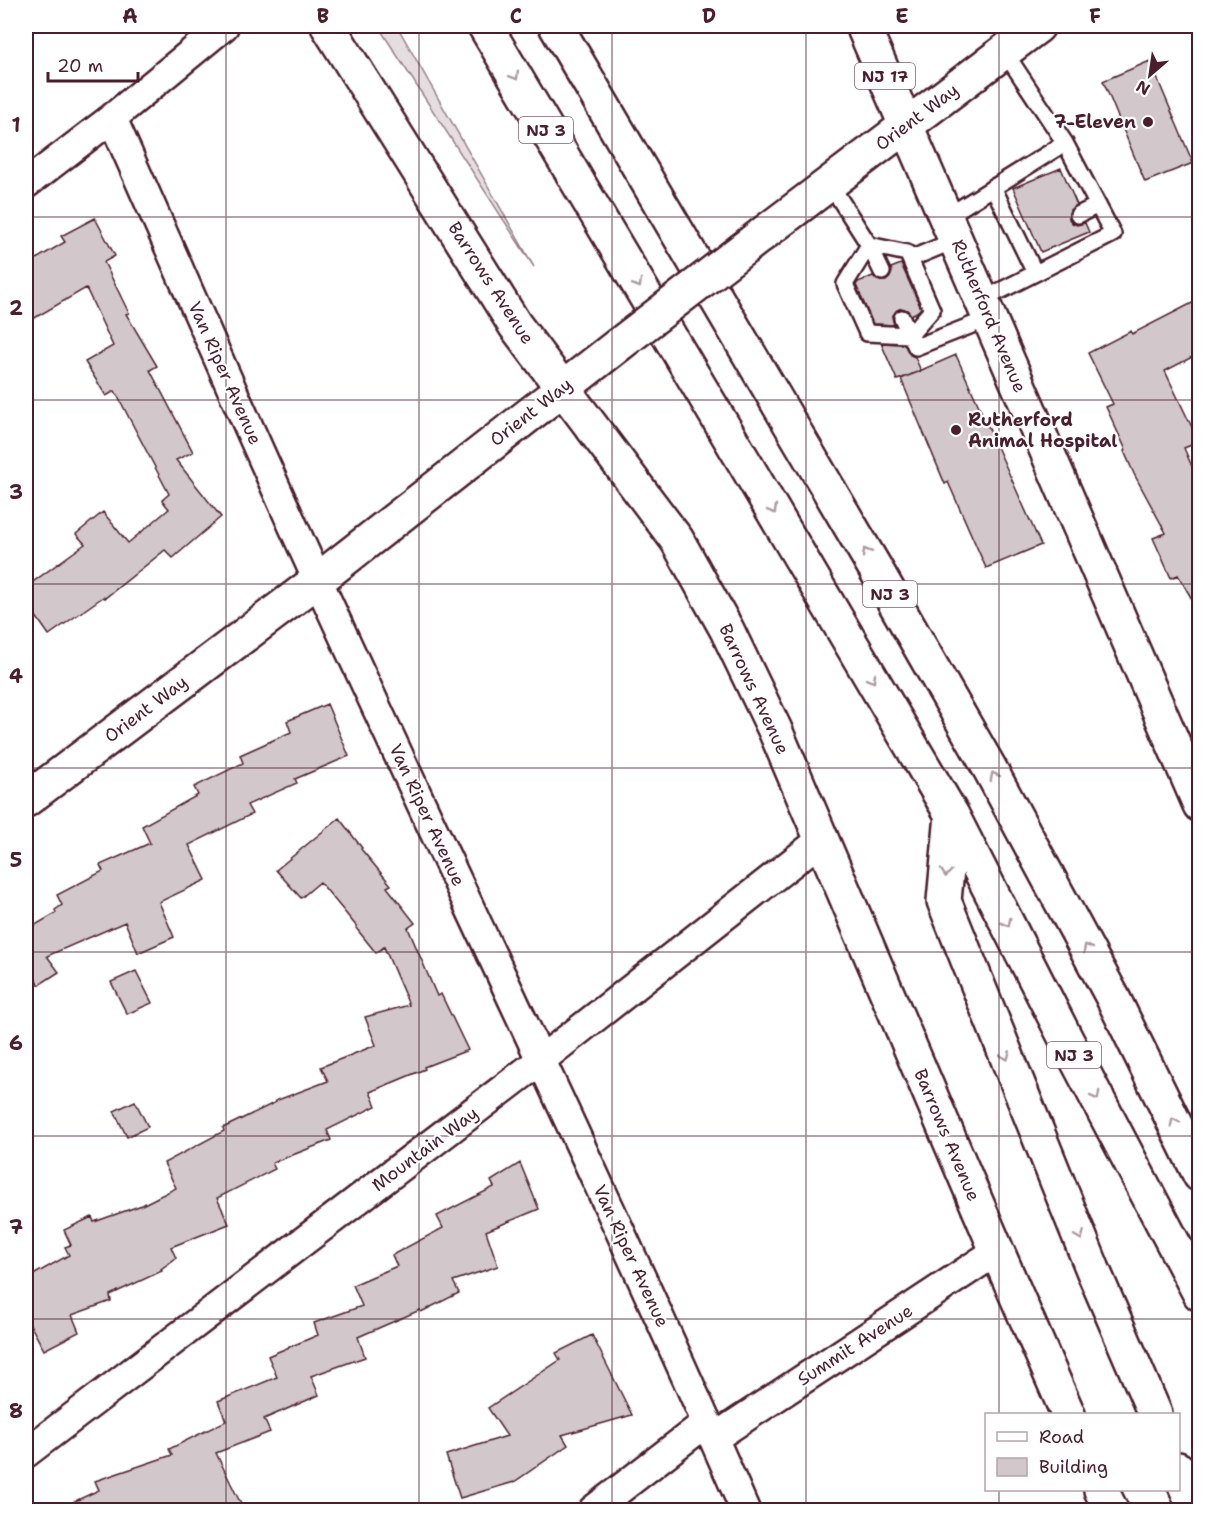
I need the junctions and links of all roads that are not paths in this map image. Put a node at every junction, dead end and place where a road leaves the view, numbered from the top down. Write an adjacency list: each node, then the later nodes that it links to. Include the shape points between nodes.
1 (224, 26): 8 (street)
2 (328, 26): 24 (main road, Barrows Avenue, via 515,325)
3 (485, 26): 28 (main road, NJ 3, one-way to 28)
4 (556, 26): 31 (main road, NJ 3, one-way to 4, via 1112,996 990,769)
5 (863, 26): 9 (main road, Rutherford Avenue / NJ 17)
6 (1038, 26): 7 (main road, Orient Way)
7 (1004, 51): 9 (main road, Orient Way); 10 (lane)
8 (112, 118): 11 (street); 25 (street, Van Riper Avenue)
9 (906, 126): 12 (main road, Orient Way); 16 (main road, Rutherford Avenue / NJ 17)
10 (1065, 143): 13 (lane); 14 (lane, via 1071,173)
11 (26, 184)
12 (830, 184): 17 (lane); 24 (main road, Orient Way, bridge)
13 (993, 187): 16 (lane); 20 (lane, via 1011,209)
14 (1098, 205): 15 (lane); 20 (lane, via 1113,234)
15 (1078, 215)
16 (951, 228): 18 (lane); 21 (main road, Rutherford Avenue / NJ 17)
17 (869, 245): 18 (lane, via 907,253); 19 (lane); 23 (lane, via 845,284 867,333)
18 (910, 259): 23 (lane, via 932,310)
19 (882, 272)
20 (1035, 273): 21 (lane)
21 (986, 309): 23 (lane, via 916,347); 27 (main road, Rutherford Avenue / NJ 17)
22 (902, 318): 23 (lane)
23 (910, 335)
24 (562, 388): 25 (main road, Orient Way); 29 (main road, Barrows Avenue, via 677,540 742,660)
25 (318, 580): 26 (main road, Orient Way); 30 (street, Van Riper Avenue)
26 (26, 800)
27 (1200, 805)
28 (952, 815): 33 (main road, NJ 3, one-way to 33); 35 (main road, one-way to 35, via 944,901)
29 (821, 840): 30 (street, Mountain Way); 32 (main road, Barrows Avenue)
30 (541, 1060): 36 (street, Van Riper Avenue); 37 (street, Mountain Way)
31 (1200, 1175)
32 (997, 1251): 34 (main road, Barrows Avenue); 36 (street, Summit Avenue)
33 (1200, 1294)
34 (1068, 1413)
35 (1155, 1413)
36 (710, 1430): 40 (street, Summit Avenue); 41 (street, Van Riper Avenue)
37 (26, 1453)
38 (1180, 1471): 43 (main road)
39 (1101, 1491): 42 (main road)
40 (593, 1510)
41 (745, 1510)
42 (1110, 1510)
43 (1196, 1510)

